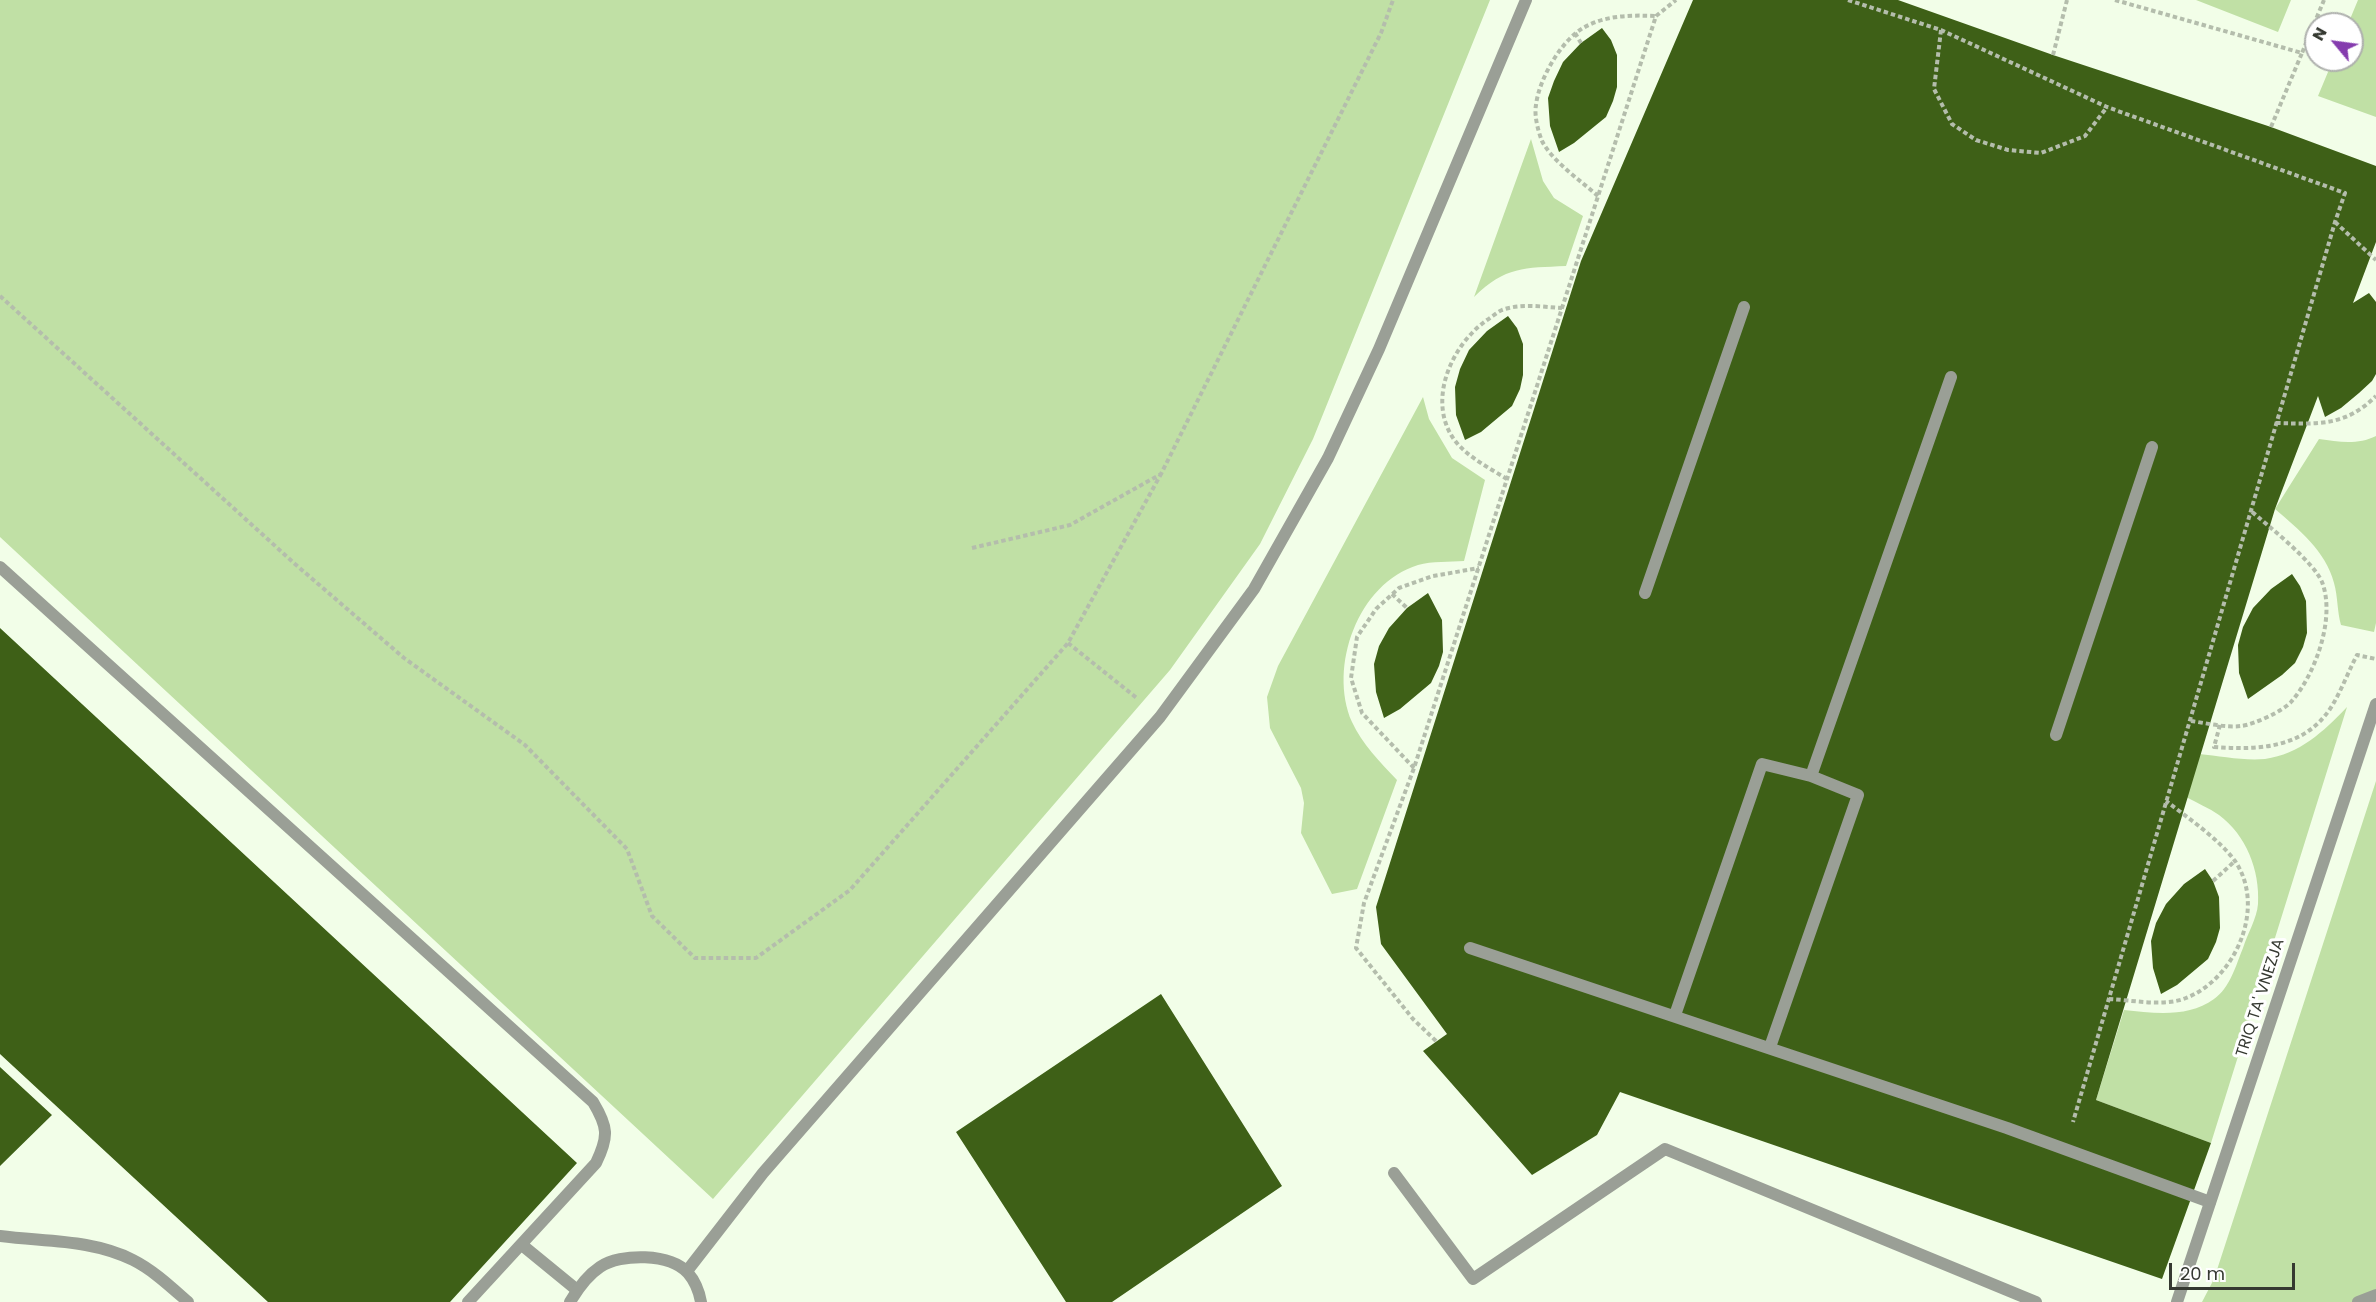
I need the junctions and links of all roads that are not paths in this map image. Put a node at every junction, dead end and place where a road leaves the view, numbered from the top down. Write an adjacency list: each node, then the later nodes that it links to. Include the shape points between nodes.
1 (1526, 0): 17 (street, via 1379,349 1328,458 1254,589 1160,717 763,1173)
2 (1744, 307): 6 (street)
3 (1951, 377): 9 (street)
4 (2152, 447): 8 (street)
5 (0, 567): 16 (street, via 592,1102 604,1121 606,1143 596,1163)
6 (1645, 593)
7 (2376, 704): 14 (street, TRIQ TA' VNEZJA)
8 (2056, 735)
9 (1812, 776): 11 (street, via 1762,764); 12 (street, via 1858,795)
10 (1470, 948): 11 (street)
11 (1675, 1015): 12 (street)
12 (1770, 1047): 14 (street)
13 (1394, 1173): 24 (street, via 1473,1279 1665,1149)
14 (2211, 1202): 25 (street, TRIQ TA' VNEZJA)
15 (0, 1236): 20 (street, via 106,1249 134,1260)
16 (522, 1245): 18 (street); 21 (street)
17 (687, 1271): 18 (street, via 649,1256 624,1257 600,1267); 23 (street)
18 (577, 1290): 22 (street)
19 (2376, 1295): 26 (street)
20 (188, 1302)
21 (468, 1302)
22 (570, 1302)
23 (701, 1302)
24 (2036, 1302)
25 (2178, 1302)
26 (2358, 1302)

